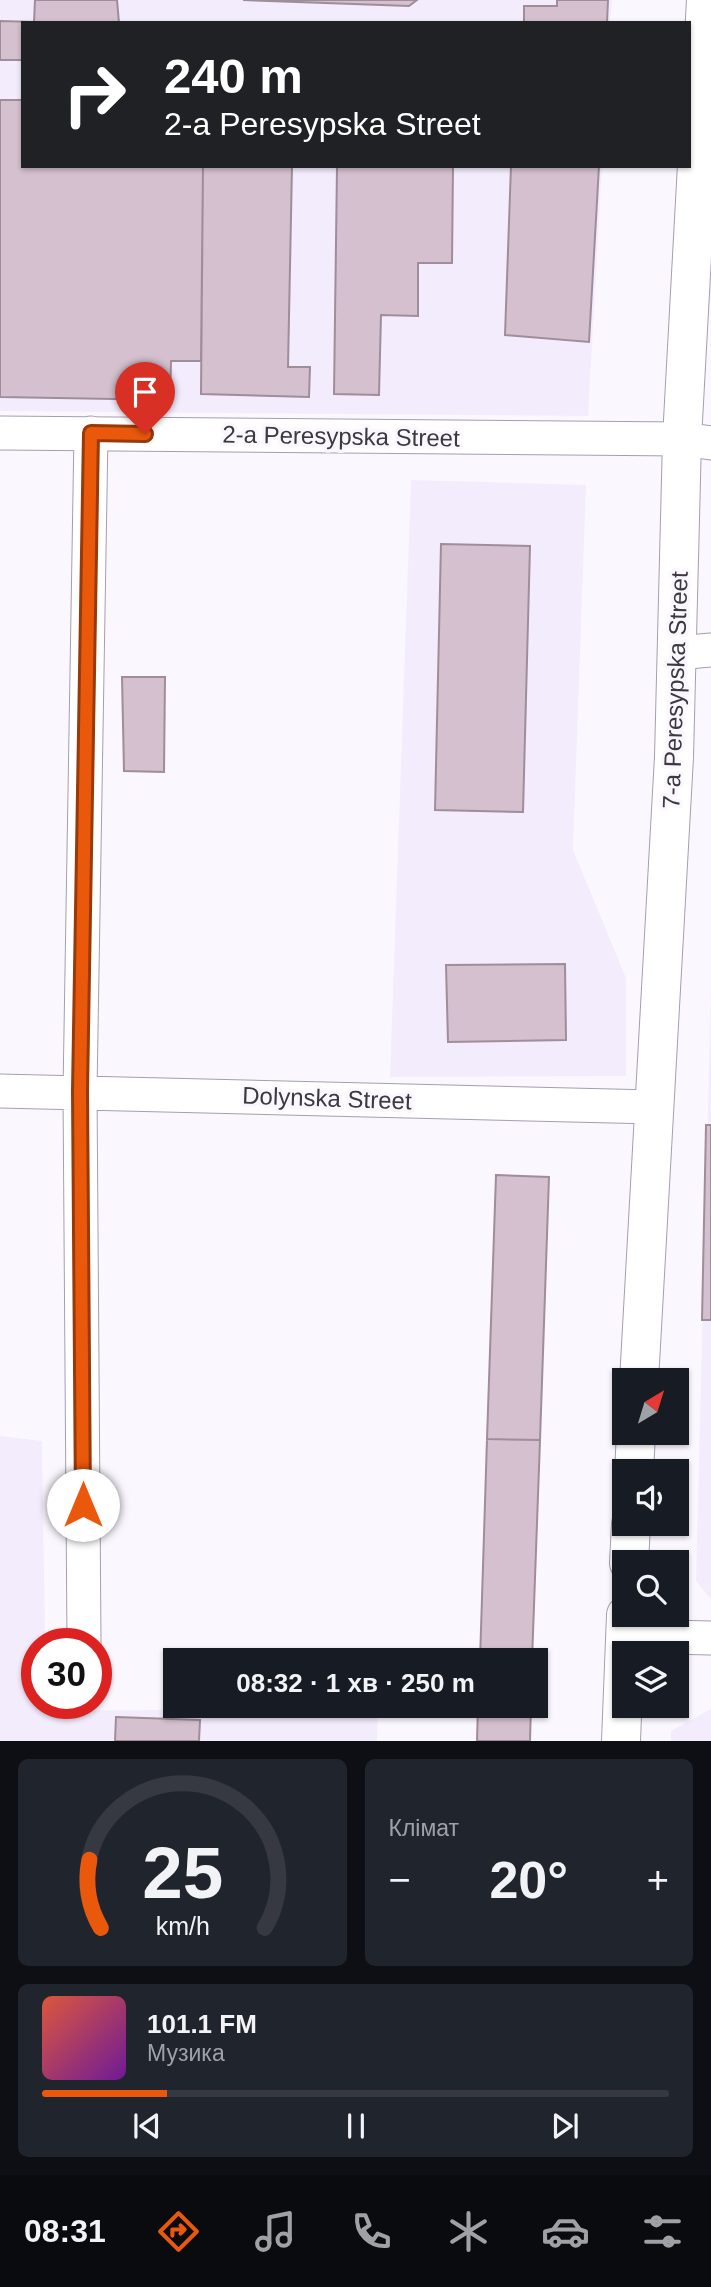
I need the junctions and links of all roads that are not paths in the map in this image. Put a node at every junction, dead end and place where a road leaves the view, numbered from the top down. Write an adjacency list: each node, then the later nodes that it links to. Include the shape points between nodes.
1 (706, 0): 4 (main road, 7-a Peresypska Street)
2 (0, 433): 3 (street, 2-a Peresypska Street)
3 (91, 433): 4 (street, 2-a Peresypska Street); 7 (street)
4 (696, 441): 5 (main road, 7-a Peresypska Street)
5 (694, 651): 8 (main road, 7-a Peresypska Street, via 674,757)
6 (0, 1091): 7 (street, Dolynska Street)
7 (80, 1091): 8 (street, Dolynska Street); 12 (street)
8 (654, 1107): 9 (main road, 7-a Peresypska Street)
9 (640, 1368)
10 (625, 1627): 14 (main road)
11 (632, 1627): 13 (street)
12 (84, 1628)
13 (711, 1638)
14 (621, 1741)

